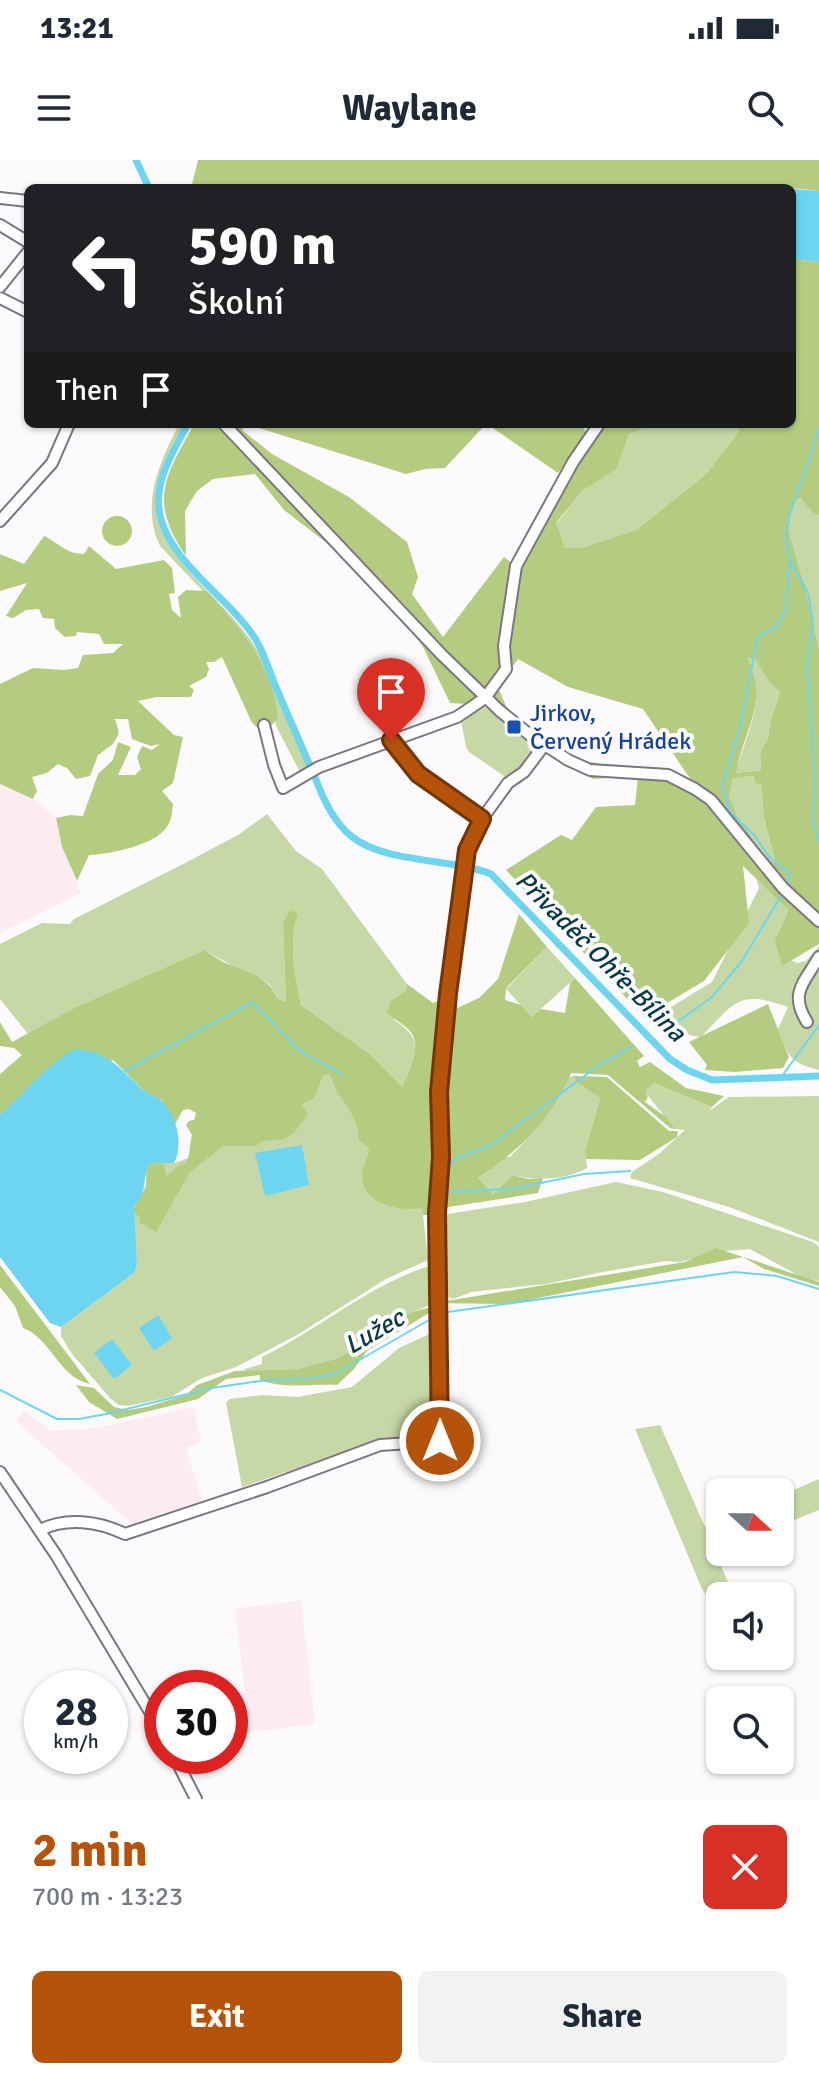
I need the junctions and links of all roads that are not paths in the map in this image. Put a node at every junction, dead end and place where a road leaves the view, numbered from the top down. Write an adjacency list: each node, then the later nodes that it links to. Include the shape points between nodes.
1 (0, 198): 2 (street)
2 (24, 201)
3 (0, 225): 4 (street)
4 (24, 240)
5 (24, 257): 6 (street)
6 (0, 287)
7 (0, 298): 8 (street)
8 (24, 310)
9 (67, 428): 12 (street, via 52,463)
10 (228, 428): 13 (street)
11 (596, 428): 13 (street, via 516,566 504,646 506,669)
12 (0, 521)
13 (485, 698): 15 (street, via 457,717); 16 (street)
14 (264, 725): 15 (street, via 283,788 319,767)
15 (391, 740): 17 (street, via 418,774)
16 (545, 744): 17 (street); 18 (street, via 590,770 668,775 695,789 711,800)
17 (482, 819): 22 (street, via 466,856 439,1092 440,1441 380,1445 125,1534 68,1521)
18 (819, 921)
19 (819, 957): 20 (street, via 797,994)
20 (807, 1022)
21 (0, 1472): 22 (street)
22 (40, 1530): 23 (street)
23 (144, 1702)
24 (183, 1774): 25 (street)
25 (196, 1799)

